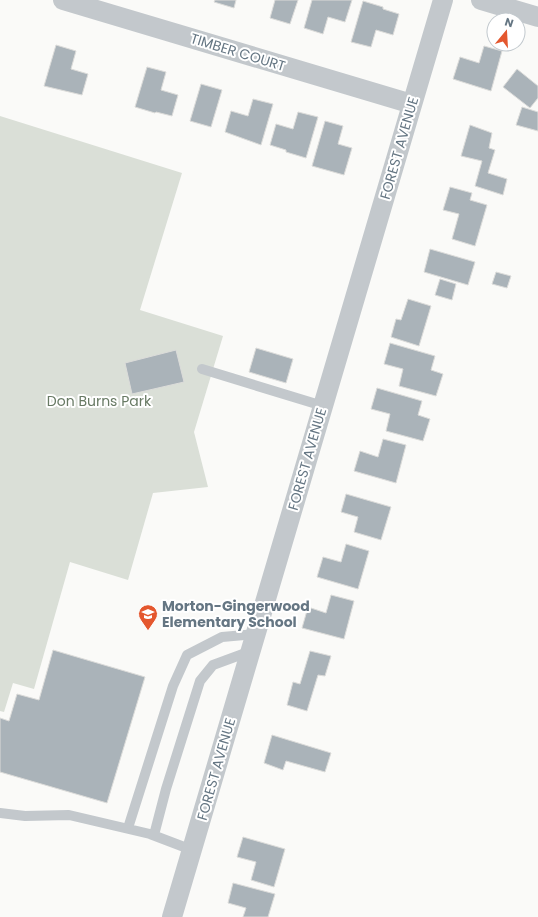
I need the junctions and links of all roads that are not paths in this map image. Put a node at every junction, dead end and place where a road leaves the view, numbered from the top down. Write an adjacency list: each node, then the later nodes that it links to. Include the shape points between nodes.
1 (63, 0): 5 (street, TIMBER COURT)
2 (442, 0): 5 (street, FOREST AVENUE)
3 (481, 0): 4 (street)
4 (538, 17)
5 (412, 104): 7 (street, FOREST AVENUE)
6 (202, 369): 7 (lane)
7 (323, 406): 8 (street, FOREST AVENUE)
8 (253, 642): 10 (lane, via 222,637 188,655 173,686); 11 (lane, via 213,665 200,681); 12 (street, FOREST AVENUE)
9 (0, 813): 10 (lane, via 25,816 69,815)
10 (128, 828): 11 (lane)
11 (154, 835): 12 (lane)
12 (192, 850): 13 (street, FOREST AVENUE)
13 (172, 917)

